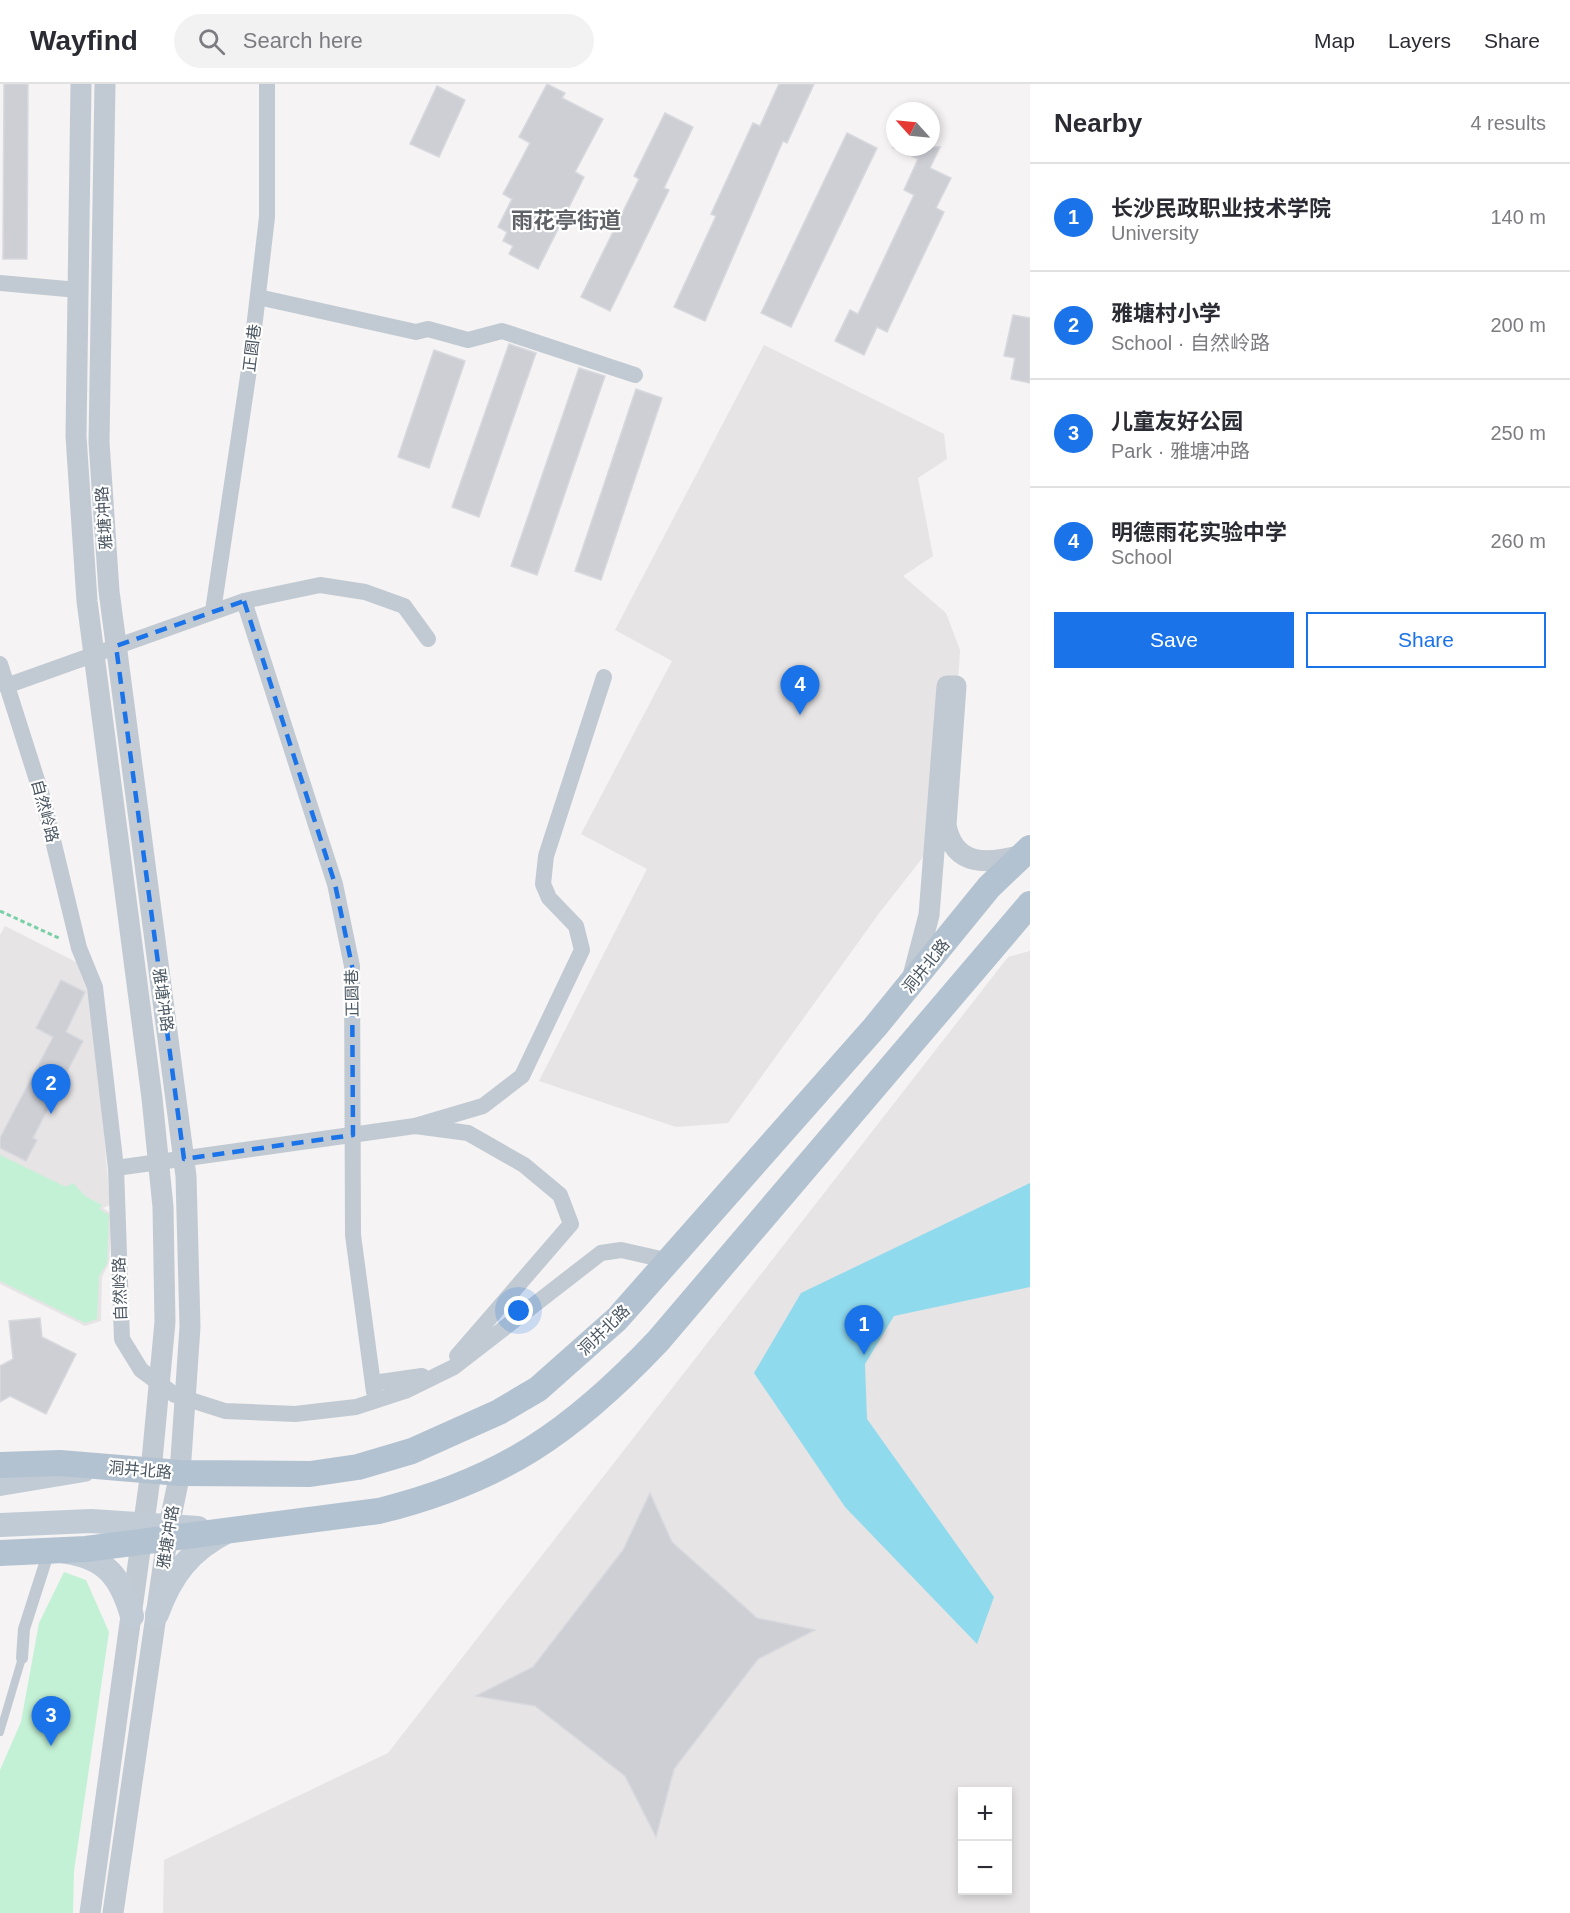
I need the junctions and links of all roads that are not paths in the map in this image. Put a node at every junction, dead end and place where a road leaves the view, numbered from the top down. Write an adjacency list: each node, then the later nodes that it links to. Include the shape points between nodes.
1 (81, 84): 5 (street, 雅塘冲路)
2 (105, 84): 11 (street, 雅塘冲路, via 99,442)
3 (267, 84): 6 (street, 正圆巷, via 267,217)
4 (0, 283): 5 (street)
5 (78, 290): 12 (street, 雅塘冲路, via 76,436)
6 (258, 297): 7 (street, via 416,332 428,328 468,340 502,331); 9 (street, 正圆巷)
7 (635, 375)
8 (244, 601): 9 (street); 10 (street, via 320,585 364,592 404,606); 20 (street, 正圆巷, via 335,884 352,966)
9 (213, 611): 11 (street)
10 (428, 639)
11 (116, 646): 12 (street); 21 (street, 雅塘冲路)
12 (94, 654): 15 (street); 22 (street, 雅塘冲路)
13 (0, 664): 15 (street, 自然岭路)
14 (604, 677): 19 (street, via 546,856 543,884 549,898 576,926 582,950 522,1076 483,1106)
15 (6, 686): 23 (street, 自然岭路, via 43,799 79,948 95,987)
16 (1026, 851): 18 (main road, 洞井北路, via 989,887); 18 (street, via 981,862 961,854 948,837 956,686 947,686 929,915 913,977)
17 (1030, 904): 35 (main road, via 658,1341 619,1383 577,1419 485,1476 423,1500 335,1518)
18 (904, 994): 24 (main road, 洞井北路)
19 (416, 1126): 20 (street); 25 (street, via 468,1133 524,1165 560,1195 571,1224 454,1360 418,1378)
20 (353, 1135): 21 (street); 25 (street, 正圆巷, via 353,1235)
21 (184, 1159): 22 (street); 27 (street, 雅塘冲路, via 190,1327)
22 (159, 1162): 23 (street); 26 (street, 雅塘冲路, via 165,1322)
23 (116, 1168): 26 (street, 自然岭路, via 122,1339 141,1370)
24 (670, 1261): 28 (street, 自然岭路, via 621,1250 601,1253 454,1367); 32 (main road, 洞井北路, via 617,1319 538,1389 462,1430 412,1451 358,1467 310,1474)
25 (373, 1383): 28 (street, 正圆巷)
26 (159, 1384): 27 (street, 自然岭路); 31 (street, 雅塘冲路)
27 (185, 1398): 28 (street, 自然岭路, via 225,1411 295,1414); 32 (street, 雅塘冲路)
28 (376, 1401)
29 (0, 1465): 30 (main road, 洞井北路, via 60,1463)
30 (105, 1467): 31 (main road, 洞井北路); 33 (main road)
31 (151, 1471): 32 (main road, 洞井北路); 37 (street, 雅塘冲路)
32 (180, 1473): 36 (street, 雅塘冲路)
33 (0, 1484)
34 (0, 1525): 37 (main road, via 91,1521)
35 (230, 1530): 36 (main road); 40 (main road, via 208,1541 184,1561)
36 (168, 1532): 37 (main road); 40 (street, 雅塘冲路)
37 (143, 1533): 38 (main road); 41 (street, 雅塘冲路)
38 (53, 1551): 39 (main road); 41 (main road, via 95,1559 109,1570 121,1584); 42 (street, via 24,1629)
39 (0, 1553)
40 (157, 1614): 45 (street, 雅塘冲路)
41 (132, 1616): 44 (street, 雅塘冲路)
42 (22, 1658): 43 (lane)
43 (0, 1732)
44 (90, 1913)
45 (113, 1913)

